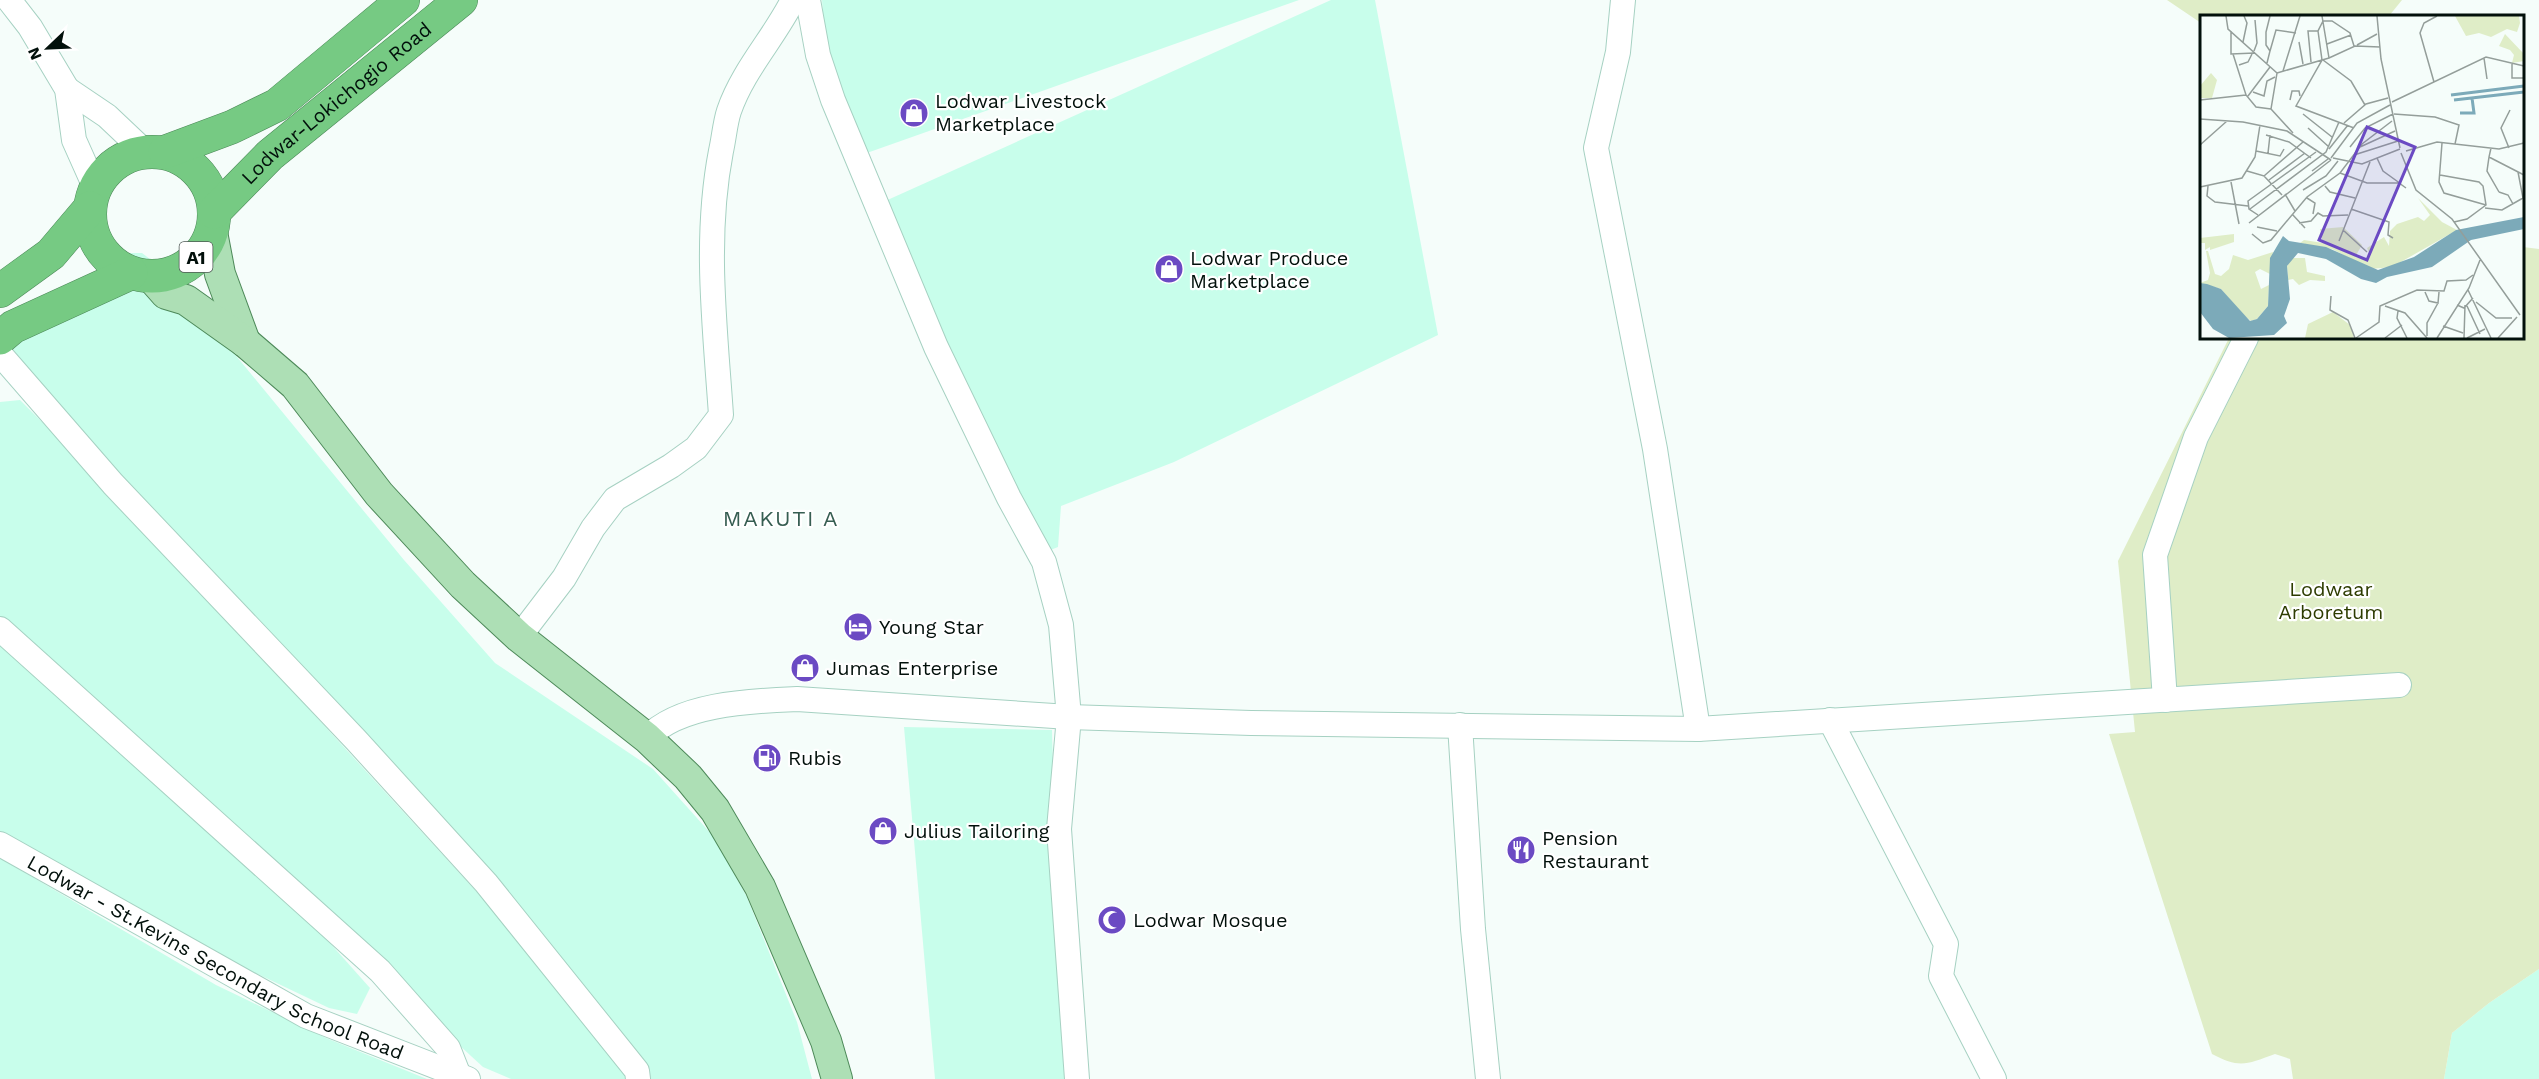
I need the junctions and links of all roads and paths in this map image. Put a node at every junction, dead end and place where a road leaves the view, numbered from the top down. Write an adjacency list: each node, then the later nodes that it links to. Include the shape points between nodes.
1 (9, 0): 7 (street)
2 (403, 0): 8 (highway, Lodwar-Lokichogio Road, via 277,105 232,127)
3 (461, 0): 10 (highway, Lodwar-Lokichogio Road / A1, via 270,155)
4 (793, 0): 18 (street, via 729,110 717,174 710,260 721,415 696,448 615,499 564,578)
5 (808, 0): 21 (street, via 818,55 833,100 932,336 1044,562 1061,625)
6 (1623, 0): 24 (street, via 1618,51 1596,148 1655,449)
7 (67, 88): 8 (street); 9 (street, via 74,140)
8 (155, 152): 9 (highway, via 124,158 107,170); 10 (highway, via 185,161 201,175 210,192)
9 (92, 198): 11 (highway, via 91,229 100,248 113,263); 12 (highway, via 51,254)
10 (213, 222): 11 (highway, A1, via 203,250 189,265 171,274); 15 (main road, via 220,274)
11 (141, 275): 13 (highway, A1, via 13,327); 15 (main road, via 166,294 186,300)
12 (0, 291)
13 (0, 338)
14 (2245, 339): 20 (street, via 2196,437 2155,555)
15 (245, 342): 18 (main road, via 295,385 379,494 447,569)
16 (0, 354): 28 (street, via 113,484 486,883 638,1071)
17 (0, 629): 27 (street, via 380,971 448,1048)
18 (519, 637): 25 (main road)
19 (2399, 685): 20 (street)
20 (2165, 700): 22 (street)
21 (1069, 717): 23 (street); 25 (street, via 774,700 692,713 663,723); 30 (street, via 1059,829)
22 (1830, 720): 24 (street); 32 (street, via 1946,944 1941,976)
23 (1460, 725): 24 (street); 31 (street, via 1473,929)
24 (1698, 729)
25 (647, 738): 29 (main road, via 688,777 715,810 748,864 826,1041)
26 (0, 844): 27 (street, Lodwar - St.Kevins Secondary School Road, via 306,1016)
27 (464, 1077)
28 (638, 1079)
29 (837, 1079)
30 (1077, 1079)
31 (1488, 1079)
32 (1994, 1079)

